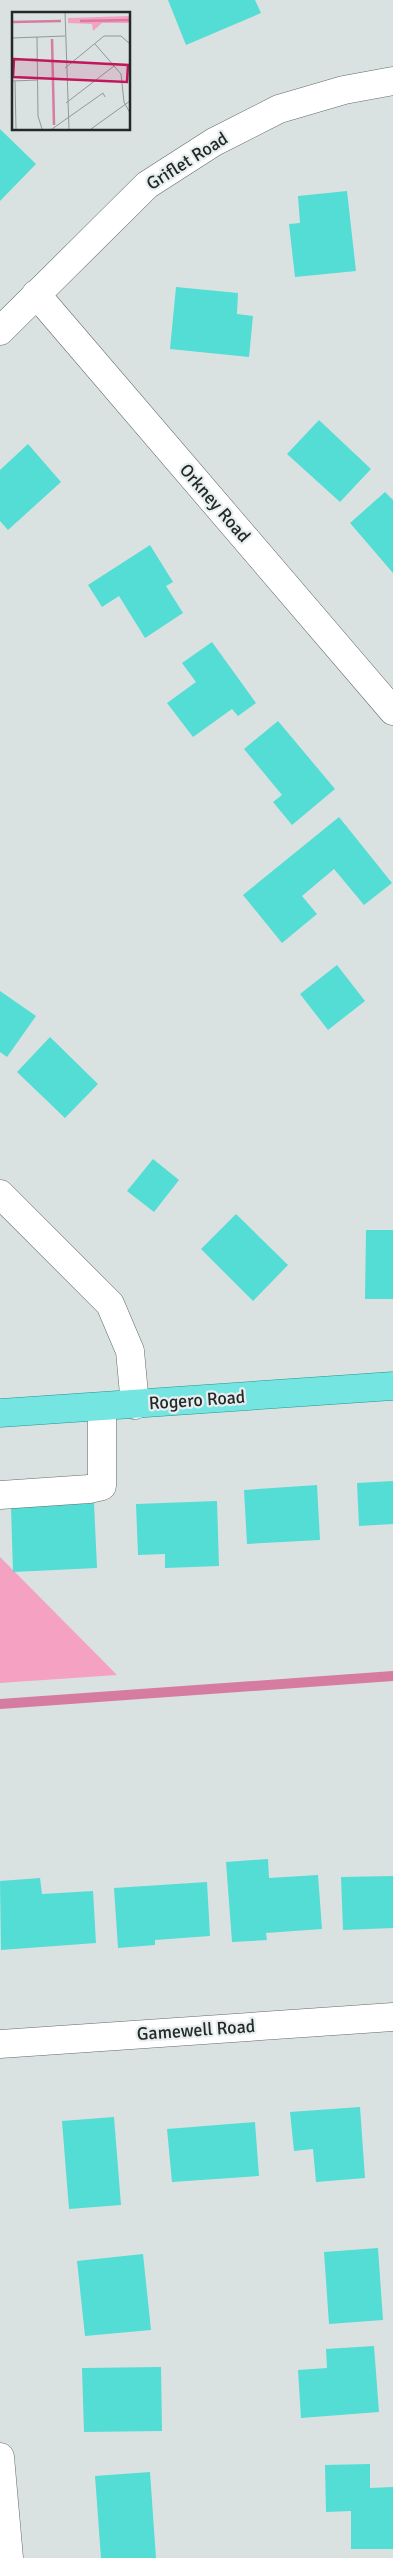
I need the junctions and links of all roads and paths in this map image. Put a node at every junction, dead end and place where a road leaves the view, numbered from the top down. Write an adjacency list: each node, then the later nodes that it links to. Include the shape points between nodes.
1 (393, 81): 2 (street, Griflet Road, via 344,90 279,109 214,142 147,185)
2 (36, 294): 3 (street, Griflet Road); 4 (street, Orkney Road)
3 (0, 331)
4 (393, 711)
5 (0, 1194): 7 (street, via 110,1304 130,1351)
6 (393, 1386): 7 (main road, Rogero Road)
7 (135, 1405): 8 (main road, Rogero Road)
8 (102, 1407): 9 (main road, Rogero Road); 10 (street, via 102,1486)
9 (0, 1413)
10 (0, 1495)
11 (393, 2017): 12 (street, Gamewell Road)
12 (0, 2044)
13 (0, 2457): 14 (street)
14 (9, 2558)

